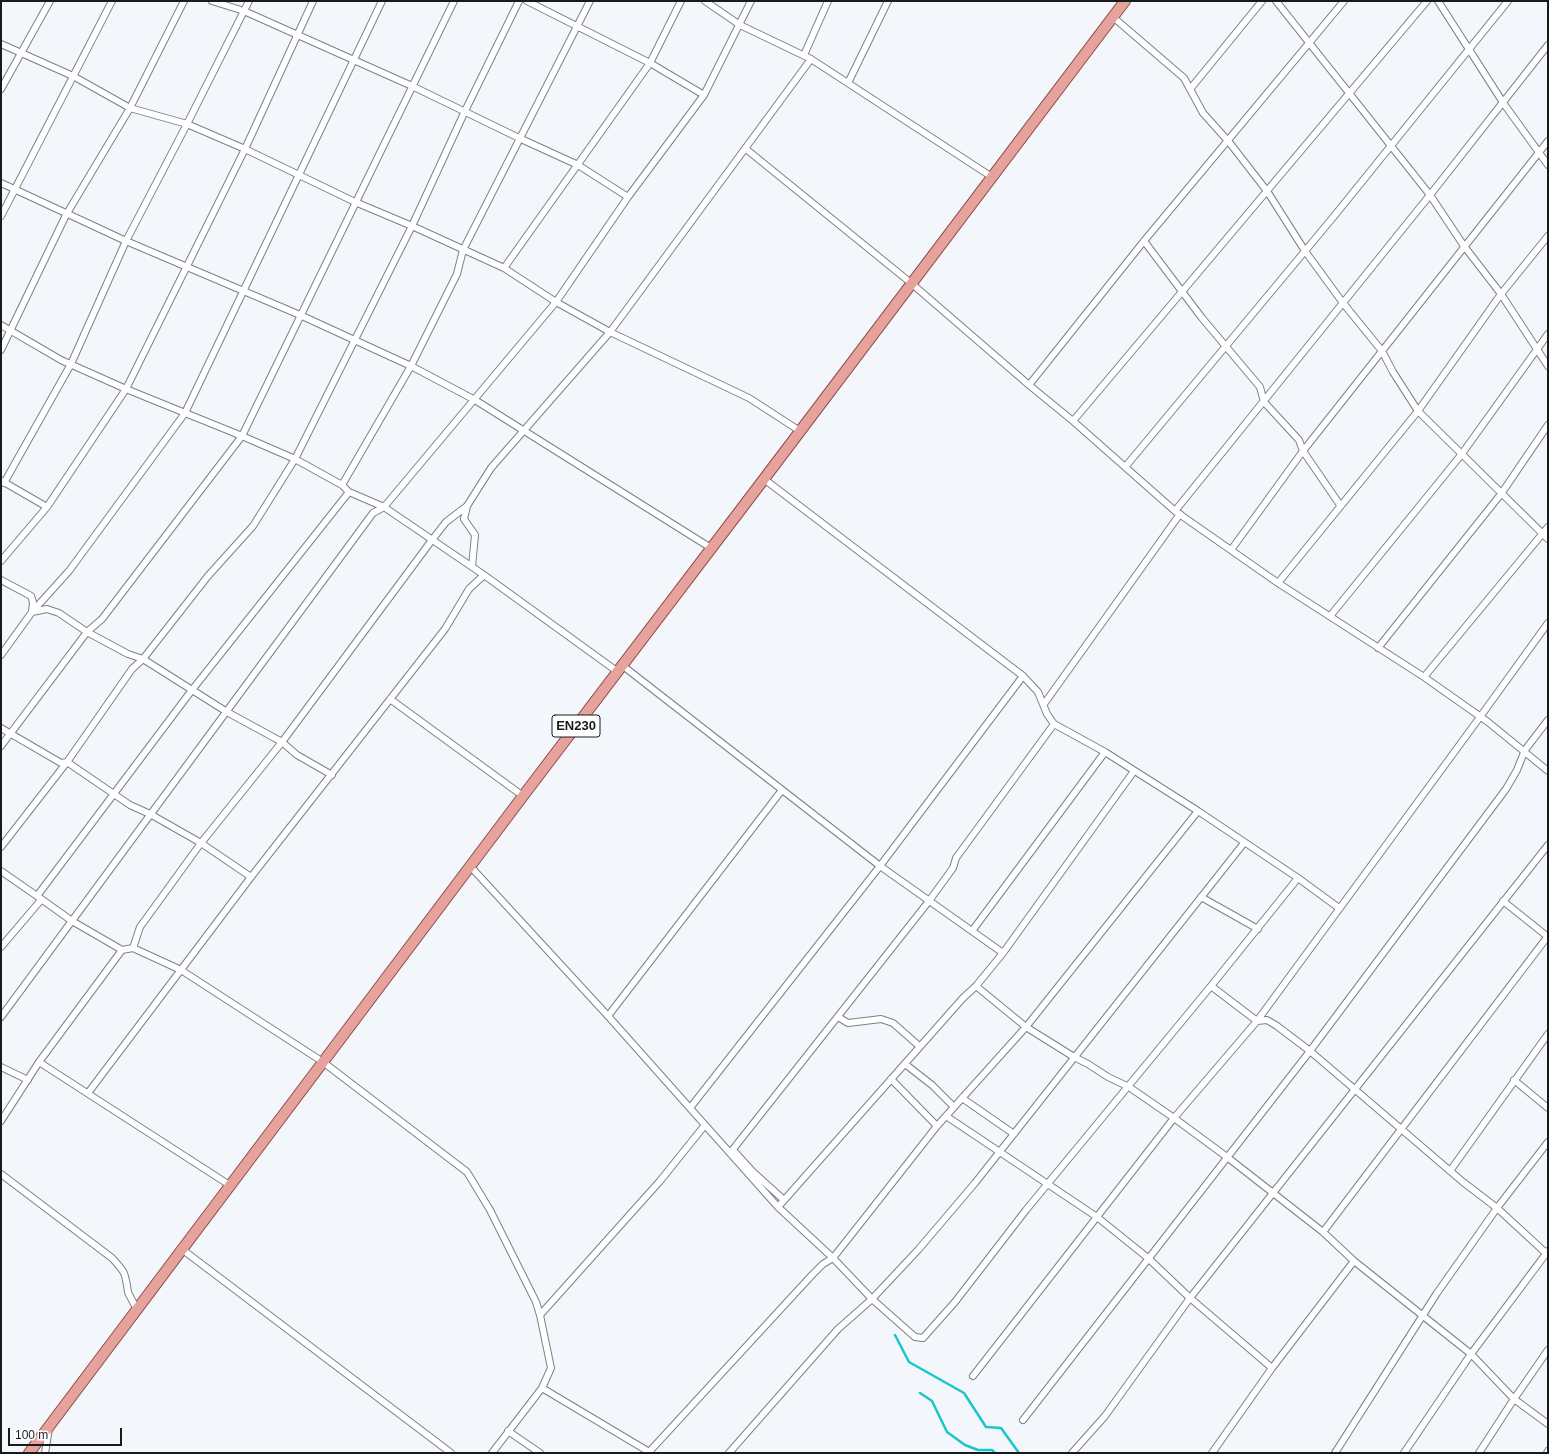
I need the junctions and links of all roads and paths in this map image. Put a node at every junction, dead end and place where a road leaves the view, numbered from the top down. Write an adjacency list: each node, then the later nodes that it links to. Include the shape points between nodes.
1 (50, 1): 33 (street)
2 (112, 1): 38 (street)
3 (184, 1): 46 (street)
4 (212, 1): 24 (street)
5 (249, 1): 24 (street)
6 (312, 1): 28 (street)
7 (382, 1): 36 (street)
8 (454, 1): 40 (street)
9 (519, 1): 47 (street)
10 (527, 1): 27 (street)
11 (590, 1): 27 (street)
12 (682, 1): 37 (street)
13 (705, 1): 26 (street)
14 (751, 1): 26 (street)
15 (828, 1): 34 (street)
16 (888, 1): 39 (street)
17 (1125, 1): 25 (main road, EN230)
18 (1262, 1): 41 (street)
19 (1276, 1): 29 (street)
20 (1344, 1): 29 (street)
21 (1427, 1): 43 (street)
22 (1438, 1): 32 (street)
23 (1508, 1): 32 (street)
24 (244, 11): 28 (street); 48 (street)
25 (1113, 17): 41 (street, via 1184,78); 59 (main road, EN230)
26 (740, 25): 34 (street); 44 (street)
27 (577, 28): 37 (street); 49 (street)
28 (296, 34): 36 (street); 53 (street)
29 (1309, 42): 43 (street); 51 (street)
30 (1, 44): 33 (street)
31 (1548, 45): 45 (street)
32 (1468, 48): 45 (street); 52 (street)
33 (20, 52): 38 (street); 42 (street)
34 (804, 55): 35 (street)
35 (811, 59): 39 (street); 54 (street)
36 (354, 60): 40 (street); 58 (street)
37 (650, 63): 44 (street); 56 (street)
38 (73, 76): 46 (street); 61 (street)
39 (848, 83): 59 (street)
40 (412, 86): 47 (street); 65 (street)
41 (1191, 88): 51 (street, via 1203,113)
42 (1, 90)
43 (1350, 93): 52 (street); 62 (street)
44 (704, 95): 64 (street)
45 (1504, 104): 55 (street); 63 (street)
46 (130, 108): 48 (street); 66 (street)
47 (465, 111): 49 (street); 68 (street)
48 (187, 124): 53 (street); 70 (street)
49 (519, 138): 56 (street); 73 (street)
50 (1548, 141): 55 (street)
51 (1229, 142): 62 (street); 71 (street)
52 (1390, 146): 63 (street); 74 (street)
53 (245, 149): 58 (street); 75 (street)
54 (746, 149): 77 (street); 86 (street)
55 (1538, 153): 57 (street); 72 (street)
56 (578, 164): 64 (street); 76 (street)
57 (1548, 165)
58 (299, 175): 65 (street); 78 (street)
59 (992, 177): 77 (main road, EN230)
60 (1, 183): 61 (street)
61 (14, 190): 66 (street); 67 (street)
62 (1267, 191): 74 (street); 79 (street)
63 (1430, 195): 72 (street); 82 (street)
64 (628, 197): 81 (street)
65 (355, 202): 68 (street); 83 (street)
66 (66, 215): 70 (street); 85 (street)
67 (1, 216)
68 (412, 226): 73 (street); 88 (street)
69 (1548, 236): 80 (street)
70 (126, 241): 75 (street); 93 (street)
71 (1144, 242): 79 (street); 96 (street)
72 (1464, 246): 80 (street); 92 (street)
73 (463, 250): 76 (street); 94 (street, via 457,274)
74 (1305, 251): 82 (street); 89 (street)
75 (188, 267): 78 (street); 97 (street)
76 (504, 268): 81 (street)
77 (911, 283): 96 (street); 105 (main road, EN230)
78 (242, 291): 83 (street); 101 (street)
79 (1182, 291): 89 (street); 102 (street)
80 (1501, 294): 90 (street); 100 (street)
81 (556, 302): 86 (street); 98 (street)
82 (1343, 303): 92 (street); 99 (street)
83 (300, 315): 88 (street); 106 (street)
84 (1, 325): 85 (street)
85 (11, 329): 91 (street); 93 (street)
86 (610, 332): 104 (street); 105 (street, via 749,398)
87 (1548, 334): 90 (street)
88 (356, 341): 94 (street); 109 (street)
89 (1226, 348): 99 (street, via 1260,387); 110 (street)
90 (1537, 349): 95 (street); 108 (street)
91 (1, 350)
92 (1382, 351): 100 (street); 107 (street)
93 (71, 364): 97 (street); 112 (street)
94 (411, 366): 98 (street); 113 (street)
95 (1548, 366)
96 (1029, 385): 102 (street)
97 (126, 389): 101 (street); 118 (street)
98 (475, 400): 104 (street); 119 (street)
99 (1264, 402): 107 (street, via 1299,440); 120 (street)
100 (1418, 410): 108 (street); 116 (street)
101 (185, 413): 106 (street); 132 (street, via 69,572)
102 (1073, 420): 110 (street)
103 (1548, 425): 115 (street)
104 (524, 430): 117 (street, via 491,468); 125 (street)
105 (800, 431): 111 (main road, EN230)
106 (242, 436): 109 (street); 135 (street, via 102,619)
107 (1303, 451): 116 (street); 126 (street)
108 (1461, 455): 115 (street); 133 (street)
109 (295, 460): 113 (street); 138 (street, via 253,526 208,576)
110 (1126, 466): 120 (street)
111 (764, 479): 125 (main road, EN230); 140 (street)
112 (3, 482): 118 (street)
113 (342, 485): 114 (street)
114 (349, 492): 119 (street); 142 (street)
115 (1500, 494): 122 (street); 136 (street)
116 (1340, 505): 131 (street)
117 (467, 506): 124 (street, via 446,522); 128 (street, via 464,519 475,535)
118 (46, 507): 127 (street)
119 (384, 507): 124 (street); 145 (street, via 373,512)
120 (1178, 513): 126 (street); 144 (street)
121 (1548, 527): 122 (street)
122 (1544, 533): 123 (street); 141 (street)
123 (1548, 539)
124 (432, 540): 128 (street); 151 (street)
125 (711, 548): 139 (main road, EN230)
126 (1231, 550): 131 (street)
127 (1, 561)
128 (472, 567): 129 (street)
129 (484, 575): 139 (street); 143 (street, via 469,589 445,629)
130 (1, 580): 132 (street, via 31,596)
131 (1278, 583): 133 (street)
132 (32, 612): 135 (street, via 47,609 58,613); 137 (street)
133 (1331, 616): 136 (street)
134 (1548, 623): 146 (street)
135 (87, 632): 138 (street, via 128,654); 150 (street)
136 (1378, 648): 141 (street)
137 (1, 655)
138 (143, 659): 142 (street); 155 (street, via 132,669)
139 (620, 669): 159 (street); 161 (main road, EN230)
140 (1023, 676): 144 (street, via 1038,692); 169 (street)
141 (1424, 677): 146 (street)
142 (192, 690): 145 (street); 160 (street)
143 (390, 699): 158 (street); 161 (street)
144 (1044, 704): 148 (street)
145 (227, 712): 151 (street); 163 (street)
146 (1480, 718): 153 (street); 177 (street)
147 (1548, 720): 153 (street)
148 (1054, 724): 154 (street); 175 (street, via 956,858 953,868)
149 (1, 728): 150 (street)
150 (10, 734): 152 (street); 155 (street, via 61,762)
151 (282, 742): 158 (street, via 297,755); 164 (street)
152 (1, 746)
153 (1524, 750): 157 (street); 196 (street, via 1517,770 1506,789)
154 (1105, 752): 156 (street); 180 (street)
155 (67, 762): 160 (street); 167 (street)
156 (1134, 770): 162 (street); 185 (street)
157 (1548, 770)
158 (332, 774): 171 (street)
159 (782, 790): 169 (street); 189 (street)
160 (114, 793): 163 (street, via 130,805); 174 (street)
161 (523, 796): 168 (main road, EN230)
162 (1198, 811): 165 (street); 193 (street)
163 (150, 814): 164 (street); 178 (street)
164 (201, 843): 171 (street); 183 (street, via 140,927)
165 (1244, 843): 172 (street); 173 (street)
166 (1548, 846): 176 (street)
167 (1, 847)
168 (470, 866): 189 (street); 199 (main road, EN230)
169 (880, 866): 175 (street); 210 (street)
170 (1, 871): 174 (street)
171 (251, 878): 186 (street)
172 (1298, 878): 177 (street); 179 (street)
173 (1201, 897): 179 (street); 197 (street)
174 (39, 898): 178 (street); 182 (street)
175 (929, 901): 180 (street); 191 (street)
176 (1503, 901): 181 (street); 206 (street)
177 (1339, 908): 192 (street)
178 (72, 921): 184 (street); 190 (street)
179 (1258, 930): 188 (street)
180 (972, 931): 185 (street)
181 (1548, 936): 217 (street)
182 (1, 947)
183 (133, 948): 184 (street); 186 (street)
184 (122, 950): 198 (street)
185 (1003, 953): 187 (street)
186 (181, 970): 199 (street); 207 (street)
187 (976, 986): 193 (street); 200 (street)
188 (1211, 986): 192 (street); 205 (street)
189 (608, 1016): 210 (street)
190 (1, 1017)
191 (838, 1017): 195 (street, via 848,1023 881,1019 893,1023); 220 (street)
192 (1257, 1021): 196 (street, via 1267,1020); 213 (street)
193 (1026, 1027): 197 (street); 208 (street)
194 (1548, 1034): 204 (street)
195 (918, 1045)
196 (1310, 1051): 206 (street); 222 (street)
197 (1074, 1057): 205 (street); 218 (street)
198 (39, 1062): 203 (street); 207 (street)
199 (323, 1062): 226 (main road, EN230); 241 (street, via 467,1172 490,1210)
200 (905, 1064): 202 (street); 209 (street, via 932,1085)
201 (1, 1067): 203 (street)
202 (891, 1079): 216 (street); 228 (street)
203 (28, 1080): 214 (street)
204 (1514, 1080): 211 (street); 223 (street)
205 (1129, 1087): 213 (street); 225 (street)
206 (1354, 1091): 217 (street); 227 (street)
207 (88, 1093): 226 (street)
208 (962, 1098): 209 (street); 218 (street)
209 (954, 1107): 212 (street)
210 (690, 1108): 215 (street)
211 (1548, 1108)
212 (946, 1116): 216 (street); 221 (street)
213 (1174, 1118): 222 (street); 231 (street)
214 (1, 1121)
215 (705, 1125): 220 (street); 241 (street, via 660,1181)
216 (937, 1126): 235 (street)
217 (1400, 1128): 223 (street); 232 (street)
218 (1014, 1134): 221 (street)
219 (1548, 1142): 230 (street)
220 (732, 1151): 228 (street); 229 (street)
221 (1000, 1153): 225 (street); 239 (street, via 918,1250)
222 (1227, 1157): 227 (street); 236 (street)
223 (1450, 1171): 230 (street)
224 (1, 1174): 240 (street, via 112,1258 122,1268 128,1280 128,1294)
225 (1047, 1183): 231 (street); 239 (street, via 955,1302 923,1338 916,1336)
226 (232, 1186): 233 (main road, EN230)
227 (1274, 1193): 232 (street); 238 (street)
228 (784, 1200): 229 (street)
229 (778, 1207): 235 (street)
230 (1497, 1208): 234 (street); 242 (street)
231 (1097, 1217): 236 (street); 246 (street)
232 (1323, 1232): 237 (street)
233 (183, 1250): 240 (main road, EN230); 257 (street)
234 (1547, 1253): 244 (street)
235 (832, 1258): 239 (street); 253 (street, via 817,1270)
236 (1148, 1258): 238 (street); 249 (street)
237 (1354, 1261): 242 (street); 245 (street)
238 (1190, 1298): 245 (street); 261 (street, via 1105,1416)
239 (872, 1299): 260 (street, via 838,1329)
240 (138, 1310): 251 (main road, EN230)
241 (540, 1315): 247 (street, via 551,1368)
242 (1421, 1316): 244 (street); 254 (street)
243 (1548, 1350): 248 (street)
244 (1471, 1354): 248 (street); 263 (street)
245 (1272, 1368): 262 (street)
246 (972, 1376)
247 (542, 1388): 252 (street); 253 (street)
248 (1514, 1398): 250 (street); 264 (street)
249 (1023, 1420)
250 (1548, 1424)
251 (49, 1427): 255 (main road, EN230); 256 (street)
252 (508, 1431): 258 (street); 259 (street)
253 (650, 1452)
254 (1337, 1452)
255 (29, 1453)
256 (45, 1453)
257 (451, 1453)
258 (492, 1453)
259 (540, 1453)
260 (729, 1453)
261 (1072, 1453)
262 (1212, 1453)
263 (1404, 1453)
264 (1479, 1453)

